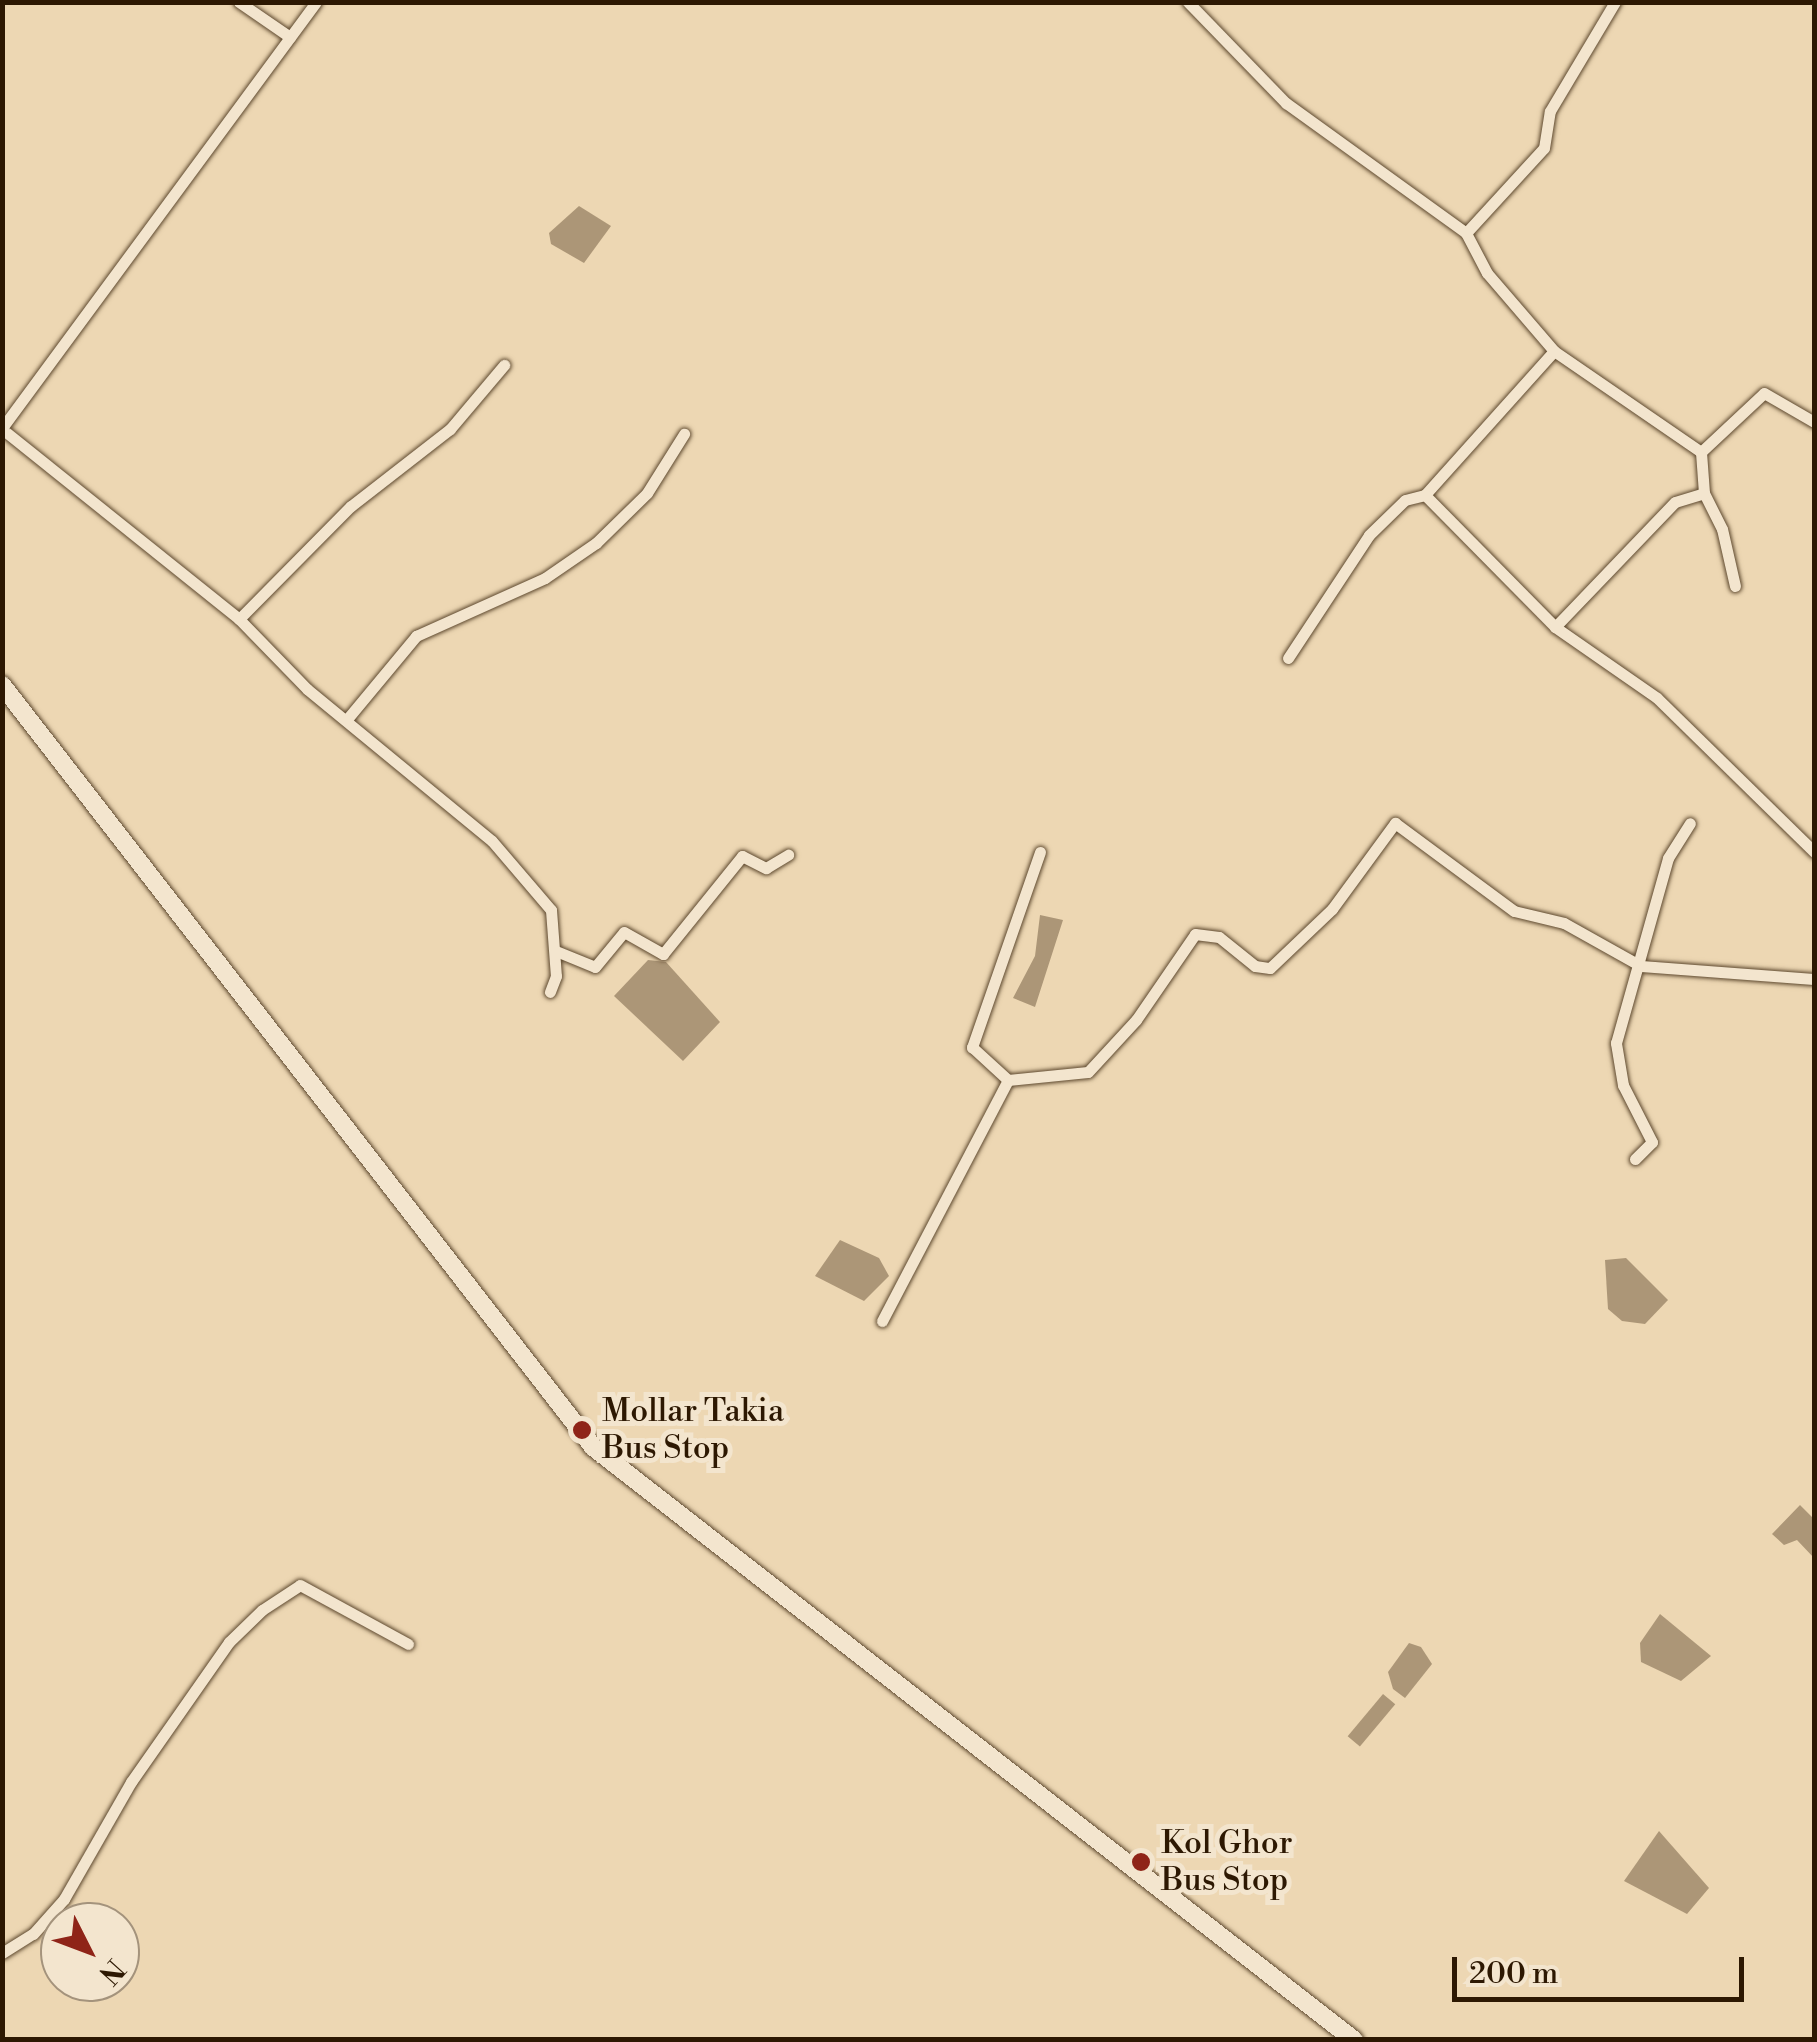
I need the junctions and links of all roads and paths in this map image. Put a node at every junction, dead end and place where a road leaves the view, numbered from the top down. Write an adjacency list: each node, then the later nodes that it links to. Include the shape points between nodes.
1 (238, 2): 5 (street)
2 (316, 2): 5 (street)
3 (1188, 2): 6 (street, via 1286,103)
4 (1615, 2): 6 (street, via 1576,57 1550,111 1544,148)
5 (290, 37): 10 (street)
6 (1466, 233): 7 (street, via 1487,273)
7 (1554, 350): 12 (street); 14 (street)
8 (504, 365): 16 (street, via 450,429 352,506)
9 (1814, 422): 12 (street, via 1764,393)
10 (5, 430): 16 (street)
11 (684, 434): 20 (street, via 647,493 596,544 545,578 416,636)
12 (1702, 452): 13 (street)
13 (1704, 493): 15 (street, via 1722,529); 17 (street, via 1675,502)
14 (1425, 495): 17 (street); 18 (street, via 1404,500 1369,535)
15 (1735, 586)
16 (238, 618): 20 (street, via 307,689)
17 (1555, 627): 23 (street, via 1657,698)
18 (1288, 658)
19 (2, 685): 34 (main road, via 593,1447)
20 (348, 718): 25 (street, via 492,841 552,910)
21 (1690, 824): 26 (street, via 1668,858)
22 (1040, 852): 29 (street, via 972,1047)
23 (1814, 852)
24 (788, 855): 25 (street, via 766,868 742,856 663,954 624,932 594,967)
25 (556, 951): 28 (street)
26 (1640, 966): 27 (street); 29 (street, via 1564,922 1514,912 1395,823 1332,909 1270,968 1255,966 1219,937 1194,934 1136,1020 1088,1072); 30 (street, via 1616,1044 1623,1084 1652,1142)
27 (1814, 979)
28 (550, 992)
29 (1008, 1080): 31 (street)
30 (1635, 1159)
31 (882, 1321)
32 (408, 1644): 33 (street, via 300,1586 262,1610 229,1642 131,1782 64,1899 33,1934)
33 (2, 1953)
34 (1354, 2040)

